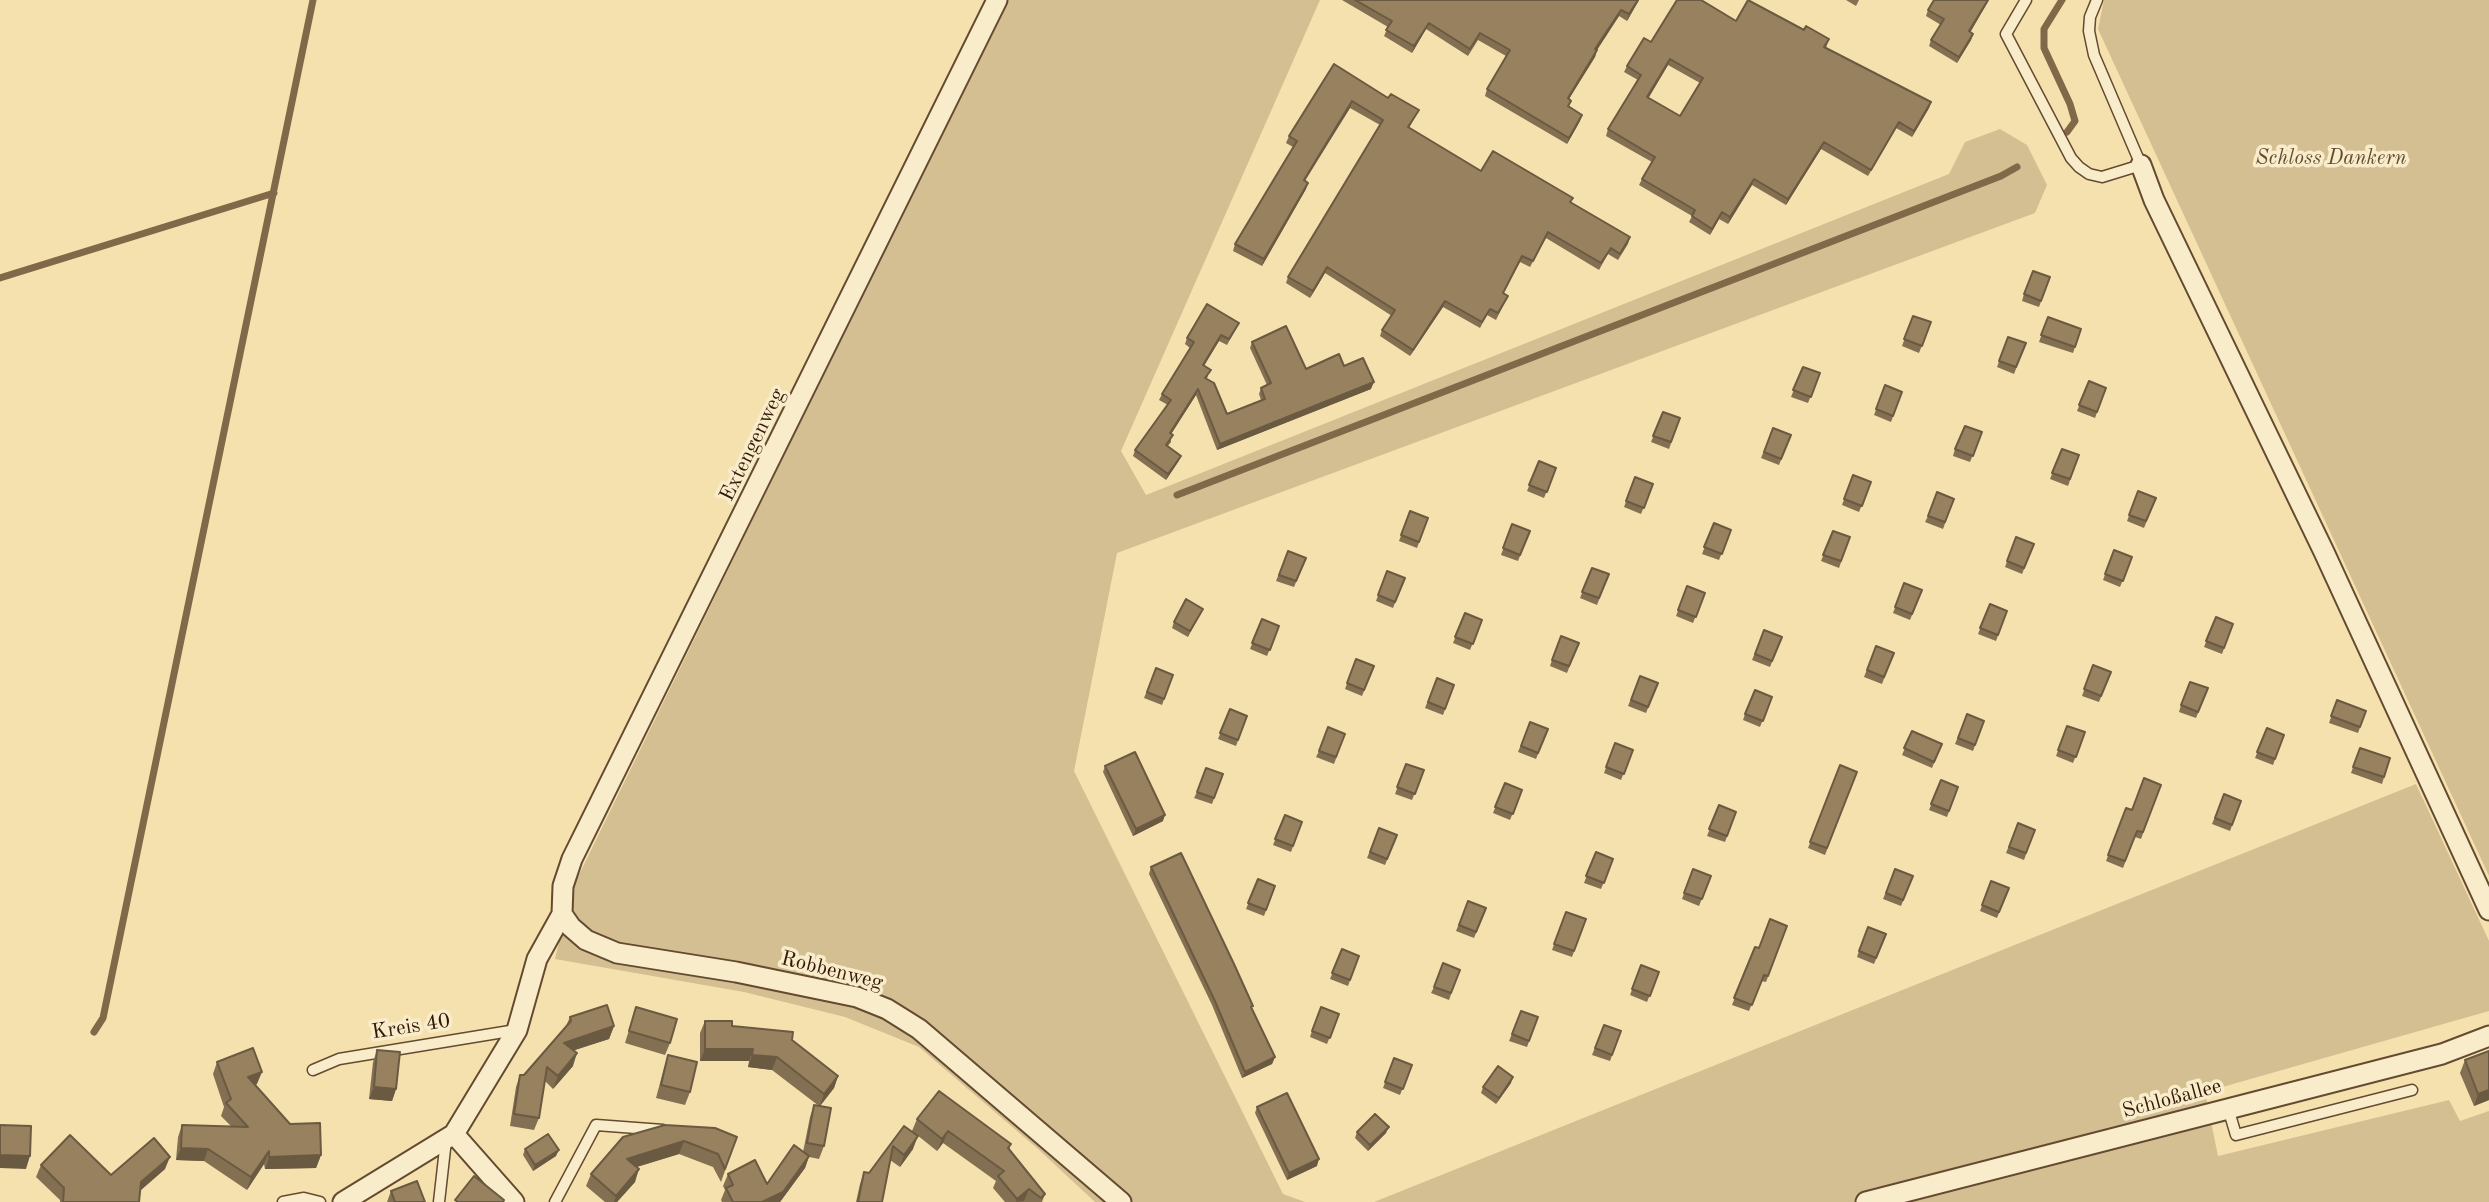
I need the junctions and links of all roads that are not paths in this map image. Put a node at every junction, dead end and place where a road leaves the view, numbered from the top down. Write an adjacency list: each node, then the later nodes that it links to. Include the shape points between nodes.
1 (997, 0): 6 (street, Extengenweg, via 572,859 563,886)
2 (2026, 0): 4 (lane, via 2006,34 2071,158 2089,174 2102,177)
3 (2097, 0): 4 (lane, via 2089,31 2094,55)
4 (2141, 166): 5 (street)
5 (2489, 910)
6 (562, 914): 7 (street, via 537,959); 20 (street, Robbenweg, via 586,940 617,953 857,997 887,1009 949,1053)
7 (517, 1030): 9 (lane, Kreis 40, via 339,1059); 13 (street)
8 (2489, 1036): 11 (street, Schloßallee, via 2442,1054)
9 (313, 1070)
10 (2412, 1090): 11 (lane, via 2236,1135)
11 (2228, 1107): 21 (street, Schloßallee)
12 (674, 1131): 19 (lane, via 596,1125)
13 (450, 1137): 16 (street); 17 (lane); 18 (street)
14 (283, 1202): 15 (lane, via 304,1198)
15 (320, 1202)
16 (344, 1202)
17 (439, 1202)
18 (514, 1202)
19 (555, 1202)
20 (1121, 1202)
21 (1866, 1202)

